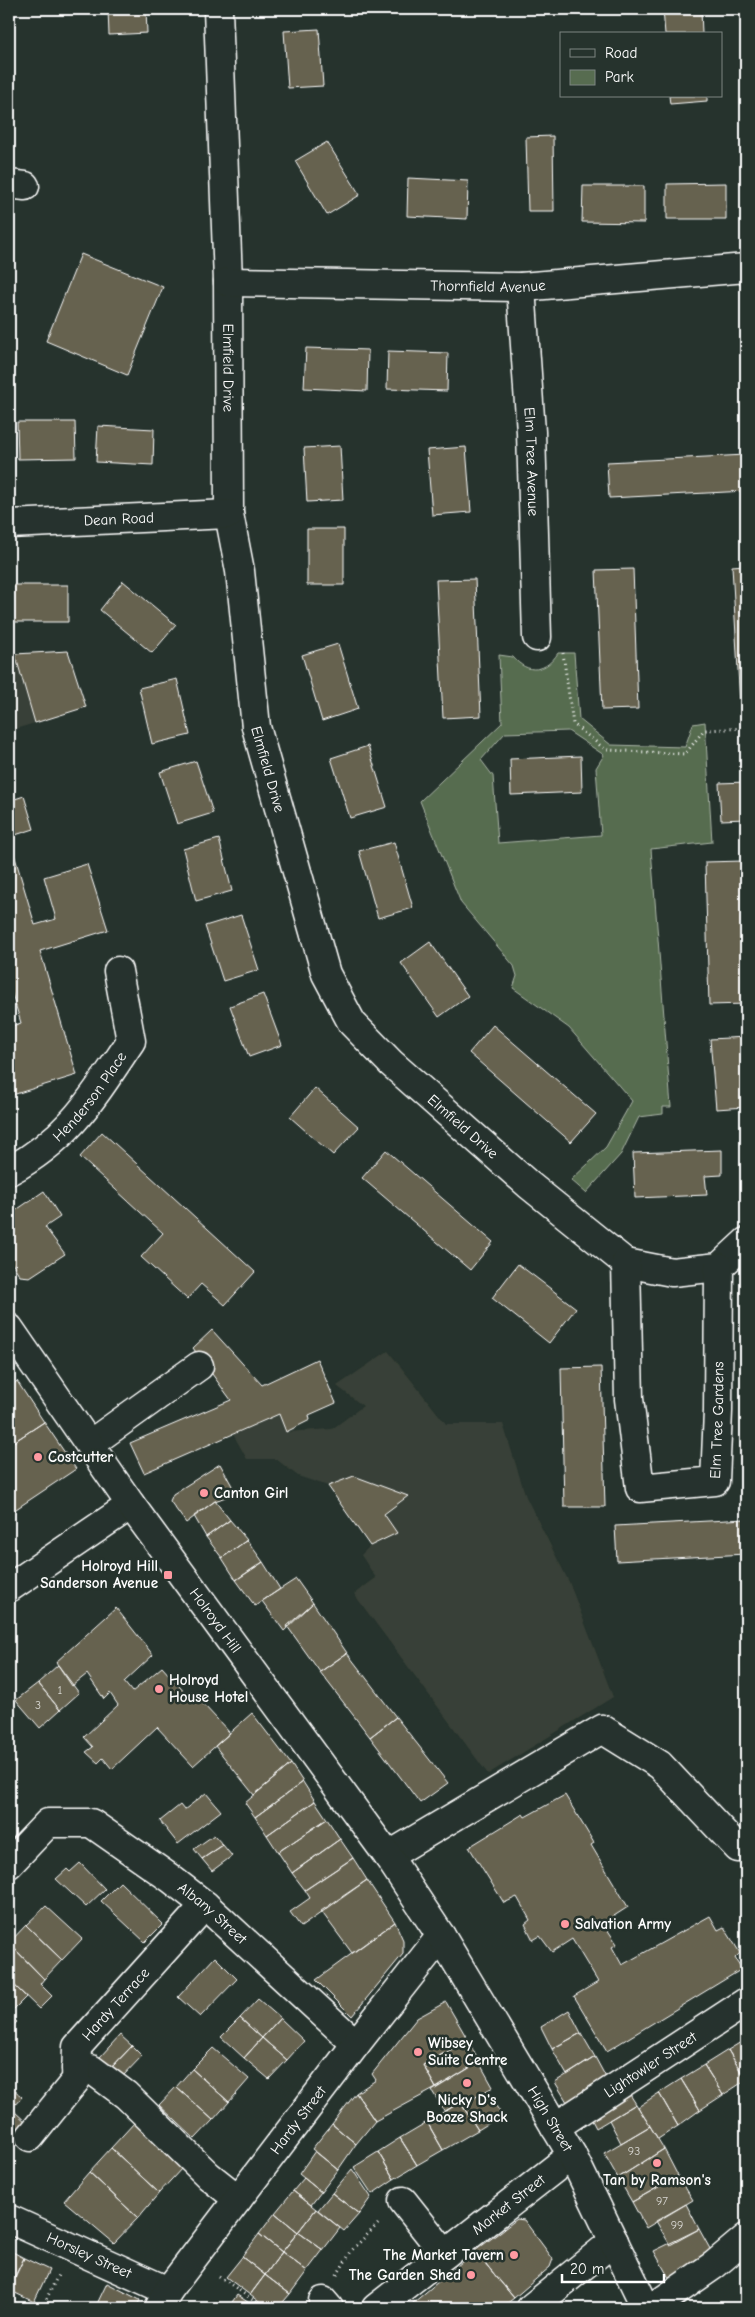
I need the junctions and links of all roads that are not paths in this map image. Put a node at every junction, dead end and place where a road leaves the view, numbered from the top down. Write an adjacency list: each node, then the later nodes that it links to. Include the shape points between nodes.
1 (218, 9): 3 (street, Elmfield Drive)
2 (746, 268): 4 (street, Thornfield Avenue)
3 (228, 282): 4 (street, Thornfield Avenue); 5 (street, Elmfield Drive)
4 (521, 287): 7 (street, Elm Tree Avenue, via 531,432)
5 (229, 514): 6 (street, Dean Road); 11 (street, Elmfield Drive, via 240,571 256,727 326,974 352,1023 391,1063 529,1185)
6 (9, 524)
7 (537, 637)
8 (118, 971): 9 (street, Henderson Place, via 131,1041 83,1112 56,1140)
9 (9, 1171)
10 (746, 1242): 12 (street)
11 (626, 1263): 12 (street, Elmfield Drive, via 672,1272); 12 (street, Elm Tree Gardens, via 629,1399 640,1488 715,1481)
12 (719, 1267)
13 (9, 1328): 15 (street, Holroyd Hill)
14 (199, 1366): 15 (street)
15 (90, 1444): 16 (street, Holroyd Hill)
16 (131, 1504): 17 (street); 19 (street, Holroyd Hill)
17 (9, 1588)
18 (738, 1848): 19 (street, via 660,1765 602,1730)
19 (388, 1856): 22 (street, Holroyd Hill)
20 (9, 1864): 21 (street, Albany Street, via 48,1823 91,1823)
21 (205, 1905): 24 (street, Albany Street); 25 (street, Hardy Terrace, via 77,2047)
22 (441, 1936): 24 (street, Hardy Street); 26 (street, High Street)
23 (746, 2002): 26 (street, Lightowler Street)
24 (356, 2044): 29 (street, Hardy Street)
25 (76, 2068): 27 (street, Hardy Terrace, via 76,2080); 29 (street, via 92,2069 126,2095 209,2176)
26 (555, 2126): 28 (street, High Street)
27 (30, 2137)
28 (572, 2155): 33 (street, High Street); 34 (street, Market Street)
29 (238, 2199): 35 (street, Hardy Street)
30 (403, 2201): 34 (street)
31 (9, 2219): 35 (street, Horsley Street)
32 (746, 2238): 39 (street, via 714,2265)
33 (614, 2242): 37 (street); 38 (street, High Street)
34 (444, 2254): 36 (street, Market Street)
35 (164, 2300)
36 (376, 2308)
37 (531, 2308)
38 (646, 2308)
39 (652, 2308)

